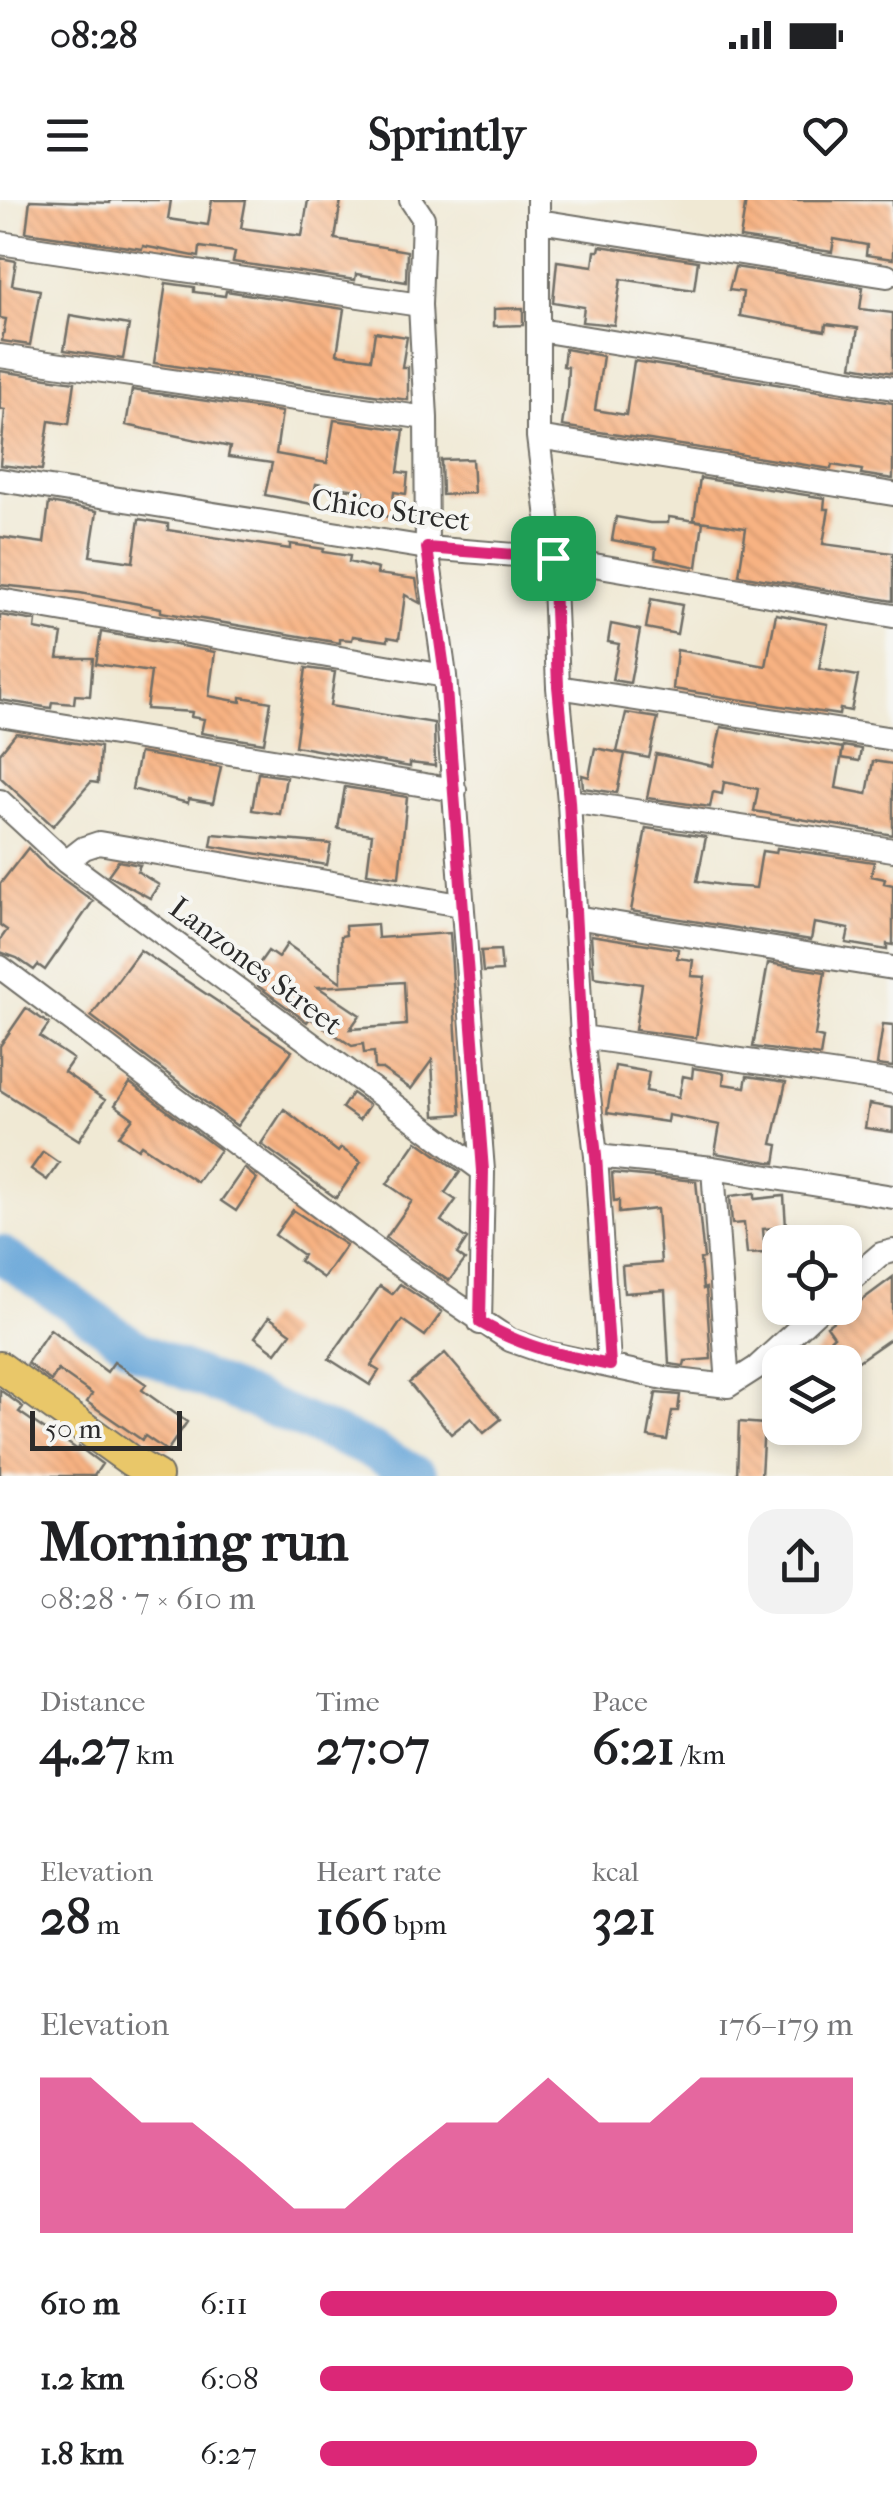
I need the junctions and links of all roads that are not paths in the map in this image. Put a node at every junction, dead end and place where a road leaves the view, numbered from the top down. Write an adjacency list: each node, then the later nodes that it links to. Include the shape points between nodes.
1 (411, 200): 5 (street, via 422,218)
2 (539, 211): 4 (street); 6 (street)
3 (0, 244): 5 (street)
4 (887, 276)
5 (420, 305): 9 (street)
6 (539, 330): 8 (street); 10 (street)
7 (0, 356): 9 (street)
8 (893, 388)
9 (426, 418): 13 (street)
10 (538, 437): 12 (street); 14 (street)
11 (0, 480): 13 (street, Chico Street)
12 (893, 494)
13 (427, 548): 14 (street, Chico Street); 17 (street)
14 (553, 558): 16 (street, Chico Street); 18 (street)
15 (0, 600): 17 (street)
16 (893, 616)
17 (445, 676): 21 (street)
18 (558, 686): 20 (street); 23 (street)
19 (0, 715): 21 (street)
20 (893, 738)
21 (454, 790): 26 (street)
22 (0, 801): 25 (street, Lanzones Street)
23 (569, 801): 24 (street); 27 (street)
24 (893, 850)
25 (66, 862): 26 (street, via 84,848 112,845); 34 (street, Lanzones Street)
26 (460, 905): 34 (street)
27 (575, 917): 29 (street); 30 (street)
28 (0, 967): 38 (street)
29 (893, 968)
30 (582, 1037): 31 (street); 32 (street)
31 (893, 1082)
32 (596, 1156): 33 (street); 40 (street)
33 (713, 1168): 35 (street); 42 (street)
34 (483, 1171): 38 (street)
35 (893, 1197)
36 (893, 1251): 37 (street)
37 (862, 1271)
38 (480, 1322): 40 (street, via 547,1353)
39 (803, 1325): 42 (street)
40 (610, 1365): 42 (street)
41 (0, 1367): 43 (main road)
42 (728, 1386)
43 (157, 1476)

